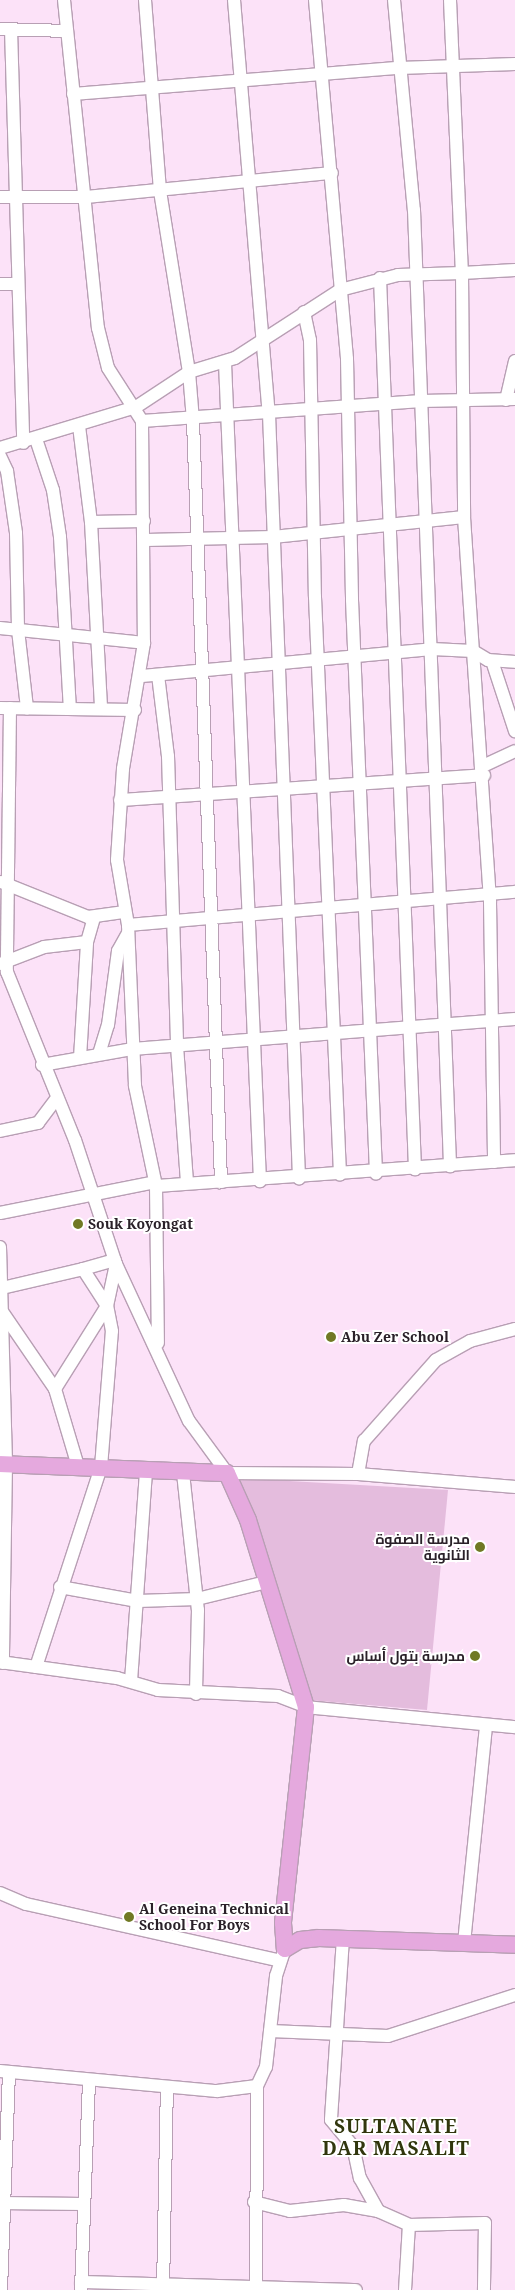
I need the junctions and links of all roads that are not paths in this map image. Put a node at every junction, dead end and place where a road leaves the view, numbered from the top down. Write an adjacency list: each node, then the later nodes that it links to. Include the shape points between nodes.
1 (64, 0): 8 (street)
2 (145, 0): 14 (street)
3 (234, 0): 13 (street)
4 (315, 0): 12 (street)
5 (394, 0): 11 (street)
6 (450, 0): 10 (street)
7 (6, 29): 8 (street); 19 (street)
8 (66, 31): 15 (street)
9 (515, 64): 10 (street)
10 (450, 66): 11 (street); 24 (street)
11 (399, 68): 12 (street); 23 (street)
12 (322, 74): 13 (street); 16 (street)
13 (242, 79): 14 (street); 17 (street)
14 (152, 87): 15 (street); 18 (street)
15 (73, 94): 20 (street)
16 (332, 173): 17 (street); 28 (street)
17 (249, 183): 18 (street); 30 (street)
18 (160, 191): 20 (street); 33 (street)
19 (15, 196): 20 (street); 21 (street); 27 (street)
20 (86, 196): 38 (street, via 103,355 115,382)
21 (0, 197)
22 (515, 270): 24 (street)
23 (416, 272): 24 (street); 25 (street); 36 (street)
24 (462, 273): 34 (street)
25 (380, 278): 28 (street); 37 (street)
26 (0, 284): 27 (street)
27 (18, 284): 47 (street)
28 (340, 290): 29 (street); 39 (street)
29 (304, 312): 30 (street); 40 (street, via 310,340)
30 (263, 337): 32 (street); 41 (street)
31 (515, 361): 35 (street)
32 (225, 363): 33 (street); 42 (street)
33 (189, 372): 38 (street); 44 (street)
34 (463, 398): 35 (street); 36 (street); 50 (street)
35 (511, 400)
36 (421, 401): 37 (street); 53 (street)
37 (385, 404): 39 (street); 54 (street)
38 (136, 407): 43 (street); 45 (street)
39 (349, 408): 40 (street); 55 (street)
40 (312, 409): 41 (street); 56 (street)
41 (269, 414): 42 (street); 57 (street)
42 (229, 416): 44 (street); 58 (street)
43 (142, 421): 44 (street); 51 (street)
44 (193, 421): 60 (street)
45 (79, 426): 46 (street); 52 (street)
46 (36, 440): 47 (street); 63 (street, via 53,490)
47 (23, 443): 48 (street)
48 (0, 448)
49 (0, 456): 62 (street, via 7,471 16,533)
50 (464, 517): 53 (street); 67 (street)
51 (144, 521): 52 (street); 59 (street)
52 (91, 522): 64 (street)
53 (427, 523): 54 (street); 66 (street)
54 (388, 526): 55 (street); 68 (street)
55 (352, 529): 56 (street); 69 (street)
56 (316, 533): 57 (street); 71 (street)
57 (273, 537): 58 (street); 73 (street)
58 (234, 538): 60 (street); 74 (street)
59 (146, 540): 60 (street); 65 (street)
60 (198, 541): 75 (street)
61 (0, 628): 62 (street)
62 (18, 630): 63 (street); 79 (street)
63 (69, 635): 64 (street); 80 (street)
64 (99, 639): 65 (street); 81 (street)
65 (144, 643): 77 (street)
66 (432, 649): 67 (street); 68 (street); 86 (street)
67 (473, 651): 70 (street); 85 (street)
68 (391, 654): 69 (street); 87 (street)
69 (356, 658): 71 (street); 88 (street)
70 (492, 661): 72 (street); 83 (street)
71 (320, 662): 73 (street); 89 (street)
72 (515, 662)
73 (279, 663): 74 (street); 90 (street)
74 (237, 665): 75 (street); 91 (street)
75 (201, 670): 76 (street); 92 (street)
76 (158, 674): 77 (street); 93 (street)
77 (142, 676): 82 (street)
78 (5, 708): 79 (street); 95 (street)
79 (26, 708): 80 (street)
80 (70, 709): 81 (street)
81 (101, 709): 82 (street)
82 (135, 710): 94 (street)
83 (515, 731)
84 (515, 751): 85 (street)
85 (483, 771): 86 (street); 97 (street)
86 (435, 778): 87 (street); 98 (street)
87 (399, 779): 88 (street); 99 (street)
88 (362, 783): 89 (street); 100 (street)
89 (324, 786): 90 (street); 101 (street)
90 (284, 788): 91 (street); 102 (street)
91 (244, 793): 92 (street); 104 (street)
92 (206, 794): 93 (street); 103 (street)
93 (169, 798): 94 (street); 106 (street)
94 (120, 800): 107 (street, via 117,860)
95 (4, 882): 105 (street); 109 (street)
96 (515, 892): 97 (street)
97 (490, 894): 98 (street); 111 (street)
98 (441, 900): 99 (street); 112 (street)
99 (403, 902): 100 (street); 113 (street)
100 (367, 904): 101 (street); 114 (street)
101 (328, 907): 102 (street); 115 (street)
102 (286, 912): 104 (street); 116 (street)
103 (212, 915): 104 (street); 106 (street); 118 (street)
104 (247, 915): 117 (street)
105 (94, 917): 107 (street); 108 (street)
106 (174, 918): 107 (street); 119 (street)
107 (127, 924): 120 (street); 121 (street, via 118,951 108,1025)
108 (87, 942): 109 (street, via 44,947); 122 (street)
109 (2, 964): 123 (street)
110 (515, 1019): 111 (street)
111 (492, 1020): 112 (street); 127 (street)
112 (444, 1024): 113 (street); 128 (street)
113 (406, 1027): 114 (street); 129 (street)
114 (370, 1029): 115 (street); 130 (street)
115 (332, 1032): 116 (street); 131 (street)
116 (290, 1036): 117 (street); 132 (street)
117 (253, 1039): 118 (street); 133 (street)
118 (212, 1042): 119 (street); 134 (street)
119 (177, 1046): 120 (street); 136 (street)
120 (132, 1049): 121 (street); 135 (street, via 139,1108)
121 (99, 1054): 122 (street)
122 (80, 1058): 123 (street)
123 (42, 1065): 124 (street)
124 (58, 1098): 125 (street, via 38,1123); 137 (street)
125 (0, 1131)
126 (515, 1160): 127 (street)
127 (494, 1162): 128 (street)
128 (450, 1166): 129 (street)
129 (415, 1169): 130 (street)
130 (376, 1173): 131 (street)
131 (340, 1174): 132 (street)
132 (299, 1178): 133 (street)
133 (260, 1180): 134 (street)
134 (221, 1182): 136 (street)
135 (155, 1184): 136 (street); 137 (street); 146 (street)
136 (187, 1184)
137 (91, 1193): 138 (street, via 52,1205); 140 (street)
138 (0, 1213)
139 (0, 1247): 142 (street)
140 (116, 1262): 141 (street); 143 (street); 146 (street)
141 (83, 1269): 142 (street); 143 (street)
142 (1, 1295): 144 (street)
143 (107, 1306): 147 (street); 150 (street, via 112,1331)
144 (3, 1313): 147 (street); 148 (street)
145 (515, 1330): 154 (street, via 470,1341 436,1360 367,1436 360,1448)
146 (158, 1348): 153 (street, via 189,1421)
147 (55, 1389): 149 (street)
148 (3, 1464): 149 (main road); 160 (street)
149 (78, 1466): 150 (main road)
150 (101, 1466): 151 (main road); 157 (street)
151 (146, 1472): 152 (main road); 159 (street)
152 (183, 1473): 153 (main road); 158 (street)
153 (227, 1473): 154 (street); 156 (main road, via 248,1520)
154 (358, 1474): 155 (street)
155 (515, 1487)
156 (266, 1582): 158 (street); 164 (main road)
157 (60, 1587): 159 (street); 161 (street)
158 (197, 1599): 159 (street); 163 (street)
159 (138, 1601): 162 (street)
160 (1, 1662): 161 (street)
161 (36, 1667): 162 (street)
162 (131, 1681): 163 (street)
163 (196, 1694): 164 (street, via 278,1696)
164 (306, 1707): 165 (street); 171 (main road)
165 (486, 1725): 166 (street); 169 (street)
166 (515, 1728)
167 (0, 1893): 171 (street, via 26,1904)
168 (343, 1938): 169 (main road); 171 (main road, via 300,1940); 174 (street)
169 (464, 1943): 170 (main road)
170 (515, 1945)
171 (282, 1955): 173 (street)
172 (515, 1995): 174 (street, via 388,2036)
173 (270, 2031): 174 (street); 177 (street, via 266,2067)
174 (339, 2034): 182 (street, via 331,2120 353,2146 360,2178)
175 (5, 2071): 176 (street); 180 (street)
176 (89, 2081): 178 (street); 181 (street)
177 (257, 2086): 178 (street, via 235,2091); 179 (street)
178 (167, 2087): 185 (street)
179 (254, 2202): 182 (street, via 290,2211 330,2205); 186 (street)
180 (2, 2203): 181 (street); 187 (street)
181 (82, 2204): 184 (street)
182 (378, 2211): 183 (street)
183 (409, 2225): 189 (street); 190 (street, via 485,2222)
184 (81, 2286): 185 (street)
185 (163, 2286): 186 (street)
186 (256, 2287): 188 (street)
187 (1, 2290)
188 (356, 2290)
189 (405, 2290)
190 (484, 2290)

